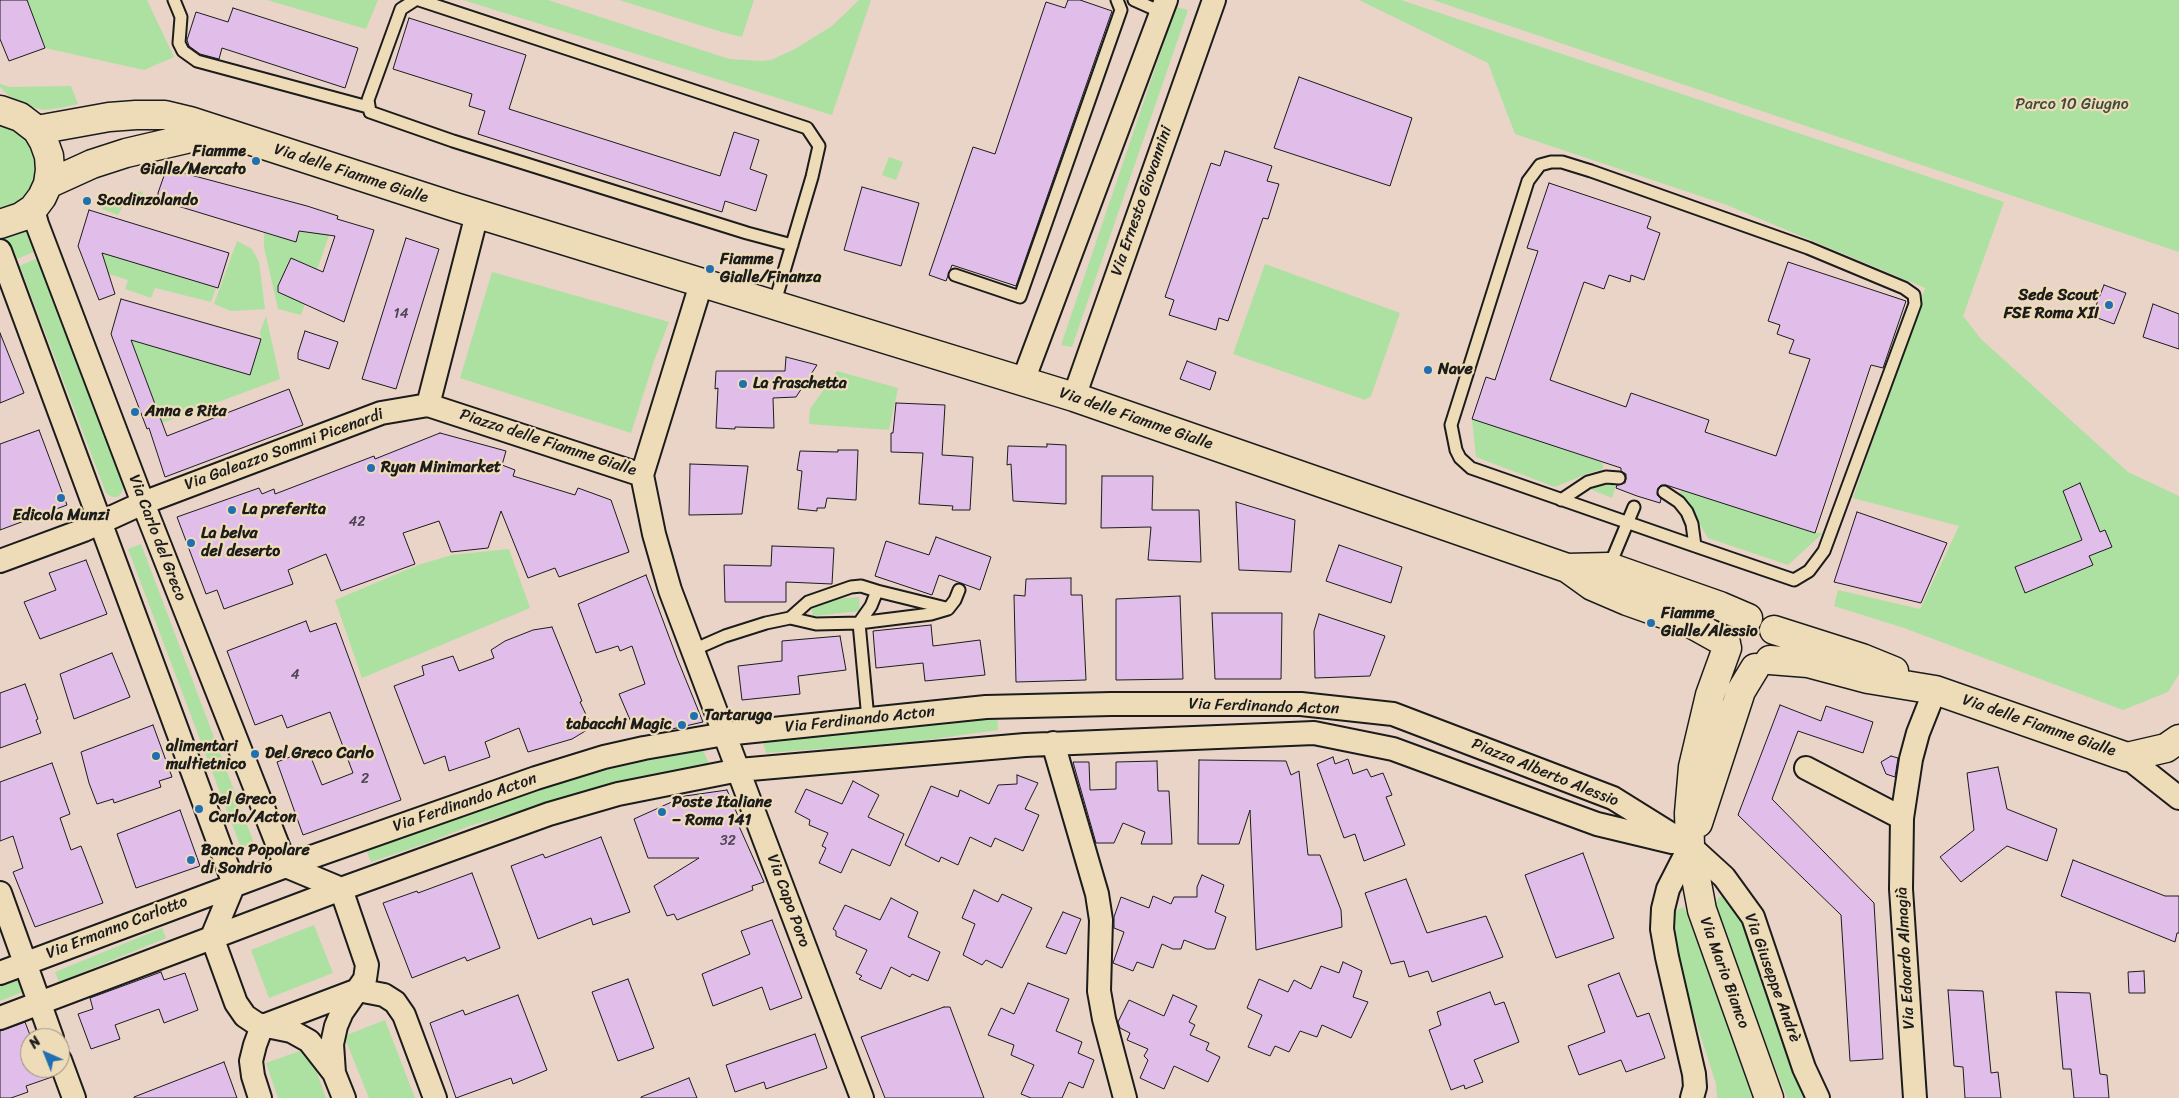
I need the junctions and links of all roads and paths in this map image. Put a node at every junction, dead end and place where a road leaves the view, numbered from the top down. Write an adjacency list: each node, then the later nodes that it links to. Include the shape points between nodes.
1 (174, 0): 8 (lane, via 181,17 179,43 183,51 197,61)
2 (415, 0): 8 (lane, via 401,9)
3 (419, 0): 16 (lane, via 807,128 819,146)
4 (1117, 0): 18 (lane, via 1121,10 1020,297)
5 (1134, 0): 7 (lane)
6 (1208, 2): 22 (street, Via Ernesto Giovannini)
7 (1163, 6): 21 (street)
8 (368, 107): 16 (lane, via 370,112 453,141)
9 (0, 110): 10 (street, via 20,117)
10 (37, 130): 11 (street, Via delle Fiamme Gialle, via 109,117 147,115 182,119); 12 (street, via 49,156)
11 (224, 132): 12 (street, via 126,153); 14 (street, Via delle Fiamme Gialle)
12 (48, 184): 13 (street)
13 (33, 209): 15 (street); 28 (street, Via Carlo del Greco)
14 (477, 214): 19 (street); 23 (street)
15 (0, 224)
16 (792, 245): 20 (lane)
17 (0, 252): 30 (street)
18 (954, 275)
19 (701, 284): 20 (street, Via delle Fiamme Gialle); 24 (street, Piazza delle Fiamme Gialle)
20 (774, 305): 21 (street, Via delle Fiamme Gialle)
21 (1023, 381): 22 (street, Via delle Fiamme Gialle)
22 (1074, 397): 35 (street, Via delle Fiamme Gialle)
23 (428, 405): 24 (street, Piazza delle Fiamme Gialle); 28 (street, Via Galeazzo Sommi Picenardi, via 381,412)
24 (642, 475): 44 (street, Via Capo Poro, via 657,548)
25 (1619, 478): 27 (lane, via 1606,477 1588,482)
26 (1664, 492): 32 (lane, via 1687,512)
27 (1561, 500): 31 (lane); 32 (lane, via 1471,468 1456,450 1452,424 1528,181 1540,165 1550,162 1572,165 1808,248 1914,295 1915,304 1824,551 1808,572 1794,580)
28 (143, 503): 30 (street, Via Galeazzo Sommi Picenardi); 59 (street, Via Carlo del Greco)
29 (1634, 507): 31 (lane)
30 (101, 521): 33 (street, Via Galeazzo Sommi Picenardi); 60 (street)
31 (1628, 523): 32 (lane); 34 (lane)
32 (1696, 546)
33 (0, 562)
34 (1609, 567): 35 (street, Via delle Fiamme Gialle); 40 (street, Via delle Fiamme Gialle)
35 (1567, 568): 43 (street, Via delle Fiamme Gialle, via 1592,586 1692,624)
36 (959, 590): 38 (lane)
37 (877, 591): 38 (lane); 39 (lane, via 861,586 820,596); 41 (lane)
38 (948, 609): 41 (lane)
39 (790, 618): 41 (lane, via 816,624); 44 (lane, via 725,636)
40 (1748, 618): 42 (street, via 1761,619); 43 (street, via 1733,626)
41 (860, 623): 48 (lane)
42 (1774, 630): 45 (street, via 1776,649); 46 (street, Via delle Fiamme Gialle, via 1868,660)
43 (1727, 646): 45 (street, via 1735,662 1747,668); 58 (street, via 1710,695 1693,768)
44 (693, 650): 49 (street, Via Capo Poro)
45 (1762, 664): 46 (street, Via delle Fiamme Gialle, via 1808,663 1868,679); 58 (street, via 1741,691)
46 (1930, 689): 53 (street, Via delle Fiamme Gialle); 57 (street, Via Edoardo Almagià, via 1911,759)
47 (1393, 714): 48 (street, Via Ferdinando Acton, via 1301,704 1111,704 996,706); 58 (street, Piazza Alberto Alessio, via 1613,798)
48 (868, 719): 49 (street, Via Ferdinando Acton)
49 (725, 734): 55 (street, Via Capo Poro); 59 (street, Via Ferdinando Acton, via 587,762)
50 (2179, 739): 53 (street, Via delle Fiamme Gialle, via 2166,748)
51 (1053, 743): 52 (street, Via Ferdinando Acton, via 1314,733); 55 (street, Via Ferdinando Acton); 78 (street, via 1098,894 1101,920 1099,991)
52 (1393, 749): 58 (street, Piazza Alberto Alessio, via 1597,824)
53 (2127, 757): 56 (street)
54 (1806, 768): 57 (street)
55 (739, 770): 61 (street, Via Ferdinando Acton, via 661,784 579,804); 77 (street, Via Capo Poro)
56 (2179, 798)
57 (1902, 818): 82 (street, Via Edoardo Almagià, via 1902,889)
58 (1690, 846): 79 (street, via 1668,889 1662,929 1694,1074); 80 (street, Via Mario Bianco, via 1702,910); 81 (street, Via Giuseppe Andrè, via 1724,877 1753,917 1804,1068)
59 (286, 866): 60 (street, Via Ferdinando Acton); 61 (street)
60 (234, 884): 63 (street); 64 (street, Via Ermanno Carlotto)
61 (341, 889): 63 (street, Via Ferdinando Acton); 66 (street, via 367,966 365,979)
62 (0, 893): 64 (street)
63 (212, 937): 67 (street); 69 (street, via 238,1007 249,1019)
64 (25, 963): 65 (street, Via Ermanno Carlotto); 67 (street)
65 (0, 973)
66 (358, 990): 69 (street); 71 (street, via 336,1026 332,1044); 76 (street, via 384,995 400,1008)
67 (40, 1003): 68 (street); 70 (street)
68 (0, 1018)
69 (262, 1026): 71 (street, via 300,1034 316,1048); 74 (street, via 252,1061)
70 (49, 1028)
71 (334, 1073): 75 (street)
72 (67, 1078): 73 (street)
73 (74, 1098)
74 (260, 1098)
75 (344, 1098)
76 (435, 1098)
77 (862, 1098)
78 (1125, 1098)
79 (1692, 1098)
80 (1769, 1098)
81 (1818, 1098)
82 (1915, 1098)

